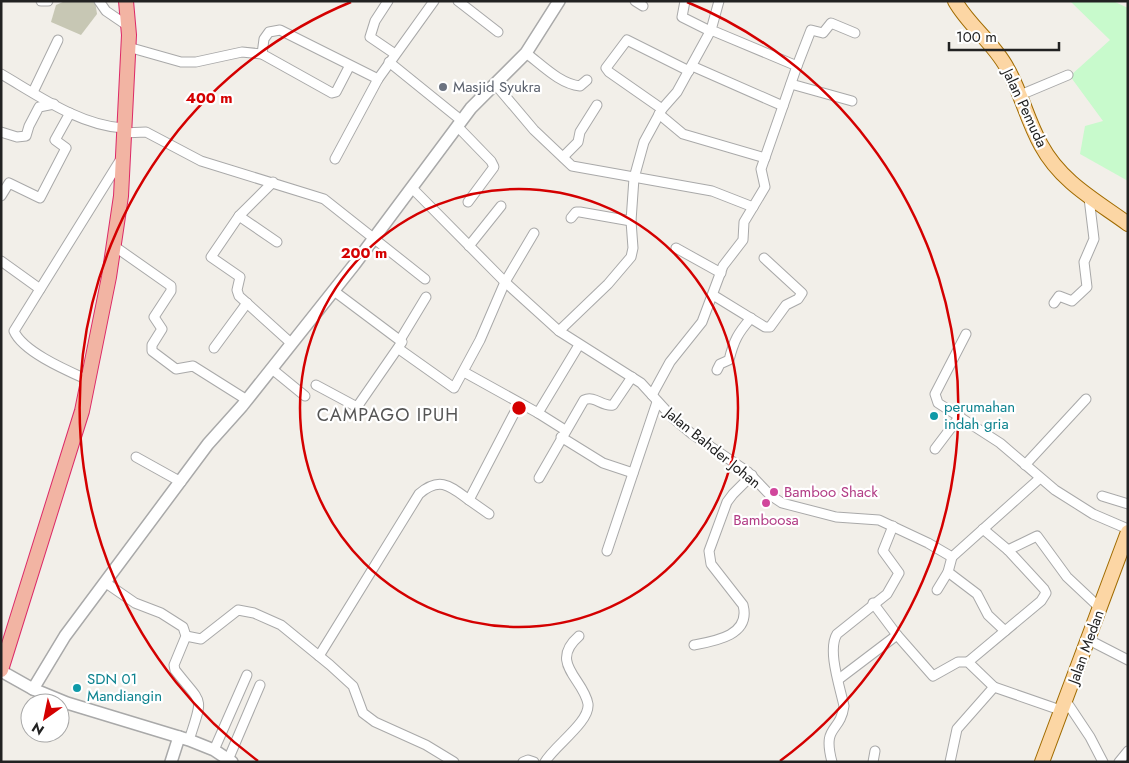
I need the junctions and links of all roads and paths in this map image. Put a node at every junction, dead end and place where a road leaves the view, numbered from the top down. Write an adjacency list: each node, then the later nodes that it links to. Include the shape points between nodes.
1 (41, 1): 2 (street)
2 (48, 1)
3 (99, 1): 12 (street, via 106,11)
4 (126, 1): 12 (highway)
5 (388, 1): 20 (street, via 375,21 370,37)
6 (434, 1): 20 (street)
7 (458, 1): 14 (street)
8 (559, 1): 18 (street)
9 (685, 1): 13 (street, via 682,17)
10 (719, 1): 13 (street)
11 (955, 1): 31 (main road, Jalan Pemuda, via 1000,56)
12 (128, 26): 17 (highway)
13 (710, 30): 21 (street); 23 (street)
14 (498, 32)
15 (855, 34): 21 (street, via 831,23 823,33 811,30)
16 (58, 40): 30 (street)
17 (128, 47): 19 (street, via 181,62 242,52); 40 (highway)
18 (526, 53): 27 (street, via 566,81 580,86); 28 (street)
19 (262, 54): 22 (street, via 332,93 336,92); 22 (street, via 264,40 269,32 275,30)
20 (392, 58): 26 (street); 39 (street)
21 (797, 66): 29 (street)
22 (349, 67): 26 (street)
23 (690, 68): 35 (street); 37 (street, via 677,92); 37 (street, via 627,40 610,61 606,68 609,72)
24 (1, 74): 30 (street)
25 (1068, 75): 31 (street)
26 (378, 79): 45 (street)
27 (587, 80)
28 (495, 84): 39 (street); 43 (street)
29 (791, 84): 32 (street); 35 (street)
30 (33, 93): 33 (street); 36 (street, via 33,100)
31 (1018, 96): 50 (main road, Jalan Pemuda, via 1047,155 1061,174)
32 (852, 101)
33 (54, 104): 36 (street); 38 (street)
34 (597, 105): 43 (street, via 580,132 578,142)
35 (783, 106): 44 (street)
36 (39, 107): 41 (street, via 26,136)
37 (660, 112): 44 (street, via 683,134); 46 (street, via 644,142)
38 (70, 113): 40 (street); 49 (street, via 55,140 66,148 40,198 9,183)
39 (459, 123): 48 (street); 51 (street, via 494,167)
40 (123, 130): 42 (highway); 47 (street, via 146,132 202,161)
41 (1, 132)
42 (123, 157): 61 (highway); 69 (street)
43 (562, 158): 46 (street, via 577,167)
44 (765, 158): 53 (street, via 761,169 765,187)
45 (335, 159)
46 (634, 178): 53 (street, via 712,191); 56 (street)
47 (273, 182): 54 (street); 59 (street, via 324,199)
48 (412, 188): 59 (street); 62 (street, Jalan Bahder Johan)
49 (1, 196)
50 (1089, 198): 57 (main road, Jalan Pemuda); 73 (street, via 1094,239 1084,262 1087,287 1072,301 1060,296)
51 (468, 202)
52 (501, 206): 62 (street)
53 (753, 207): 66 (street, via 743,225 744,238)
54 (239, 216): 60 (street); 74 (street, via 211,257 240,277 237,290)
55 (571, 218): 56 (street, via 580,212)
56 (631, 221): 76 (street, via 631,257)
57 (1128, 224)
58 (534, 233): 68 (street)
59 (374, 240): 67 (street); 70 (street)
60 (277, 242)
61 (114, 246): 86 (highway); 91 (street, via 171,286 154,317 162,329 152,351 176,368 193,366)
62 (469, 246): 68 (street, Jalan Bahder Johan)
63 (676, 248): 66 (street)
64 (764, 258): 75 (street, via 802,294 786,305 770,328)
65 (1, 260): 69 (street)
66 (721, 272): 71 (street)
67 (425, 279)
68 (505, 282): 76 (street, Jalan Bahder Johan); 84 (street)
69 (40, 289): 86 (street, via 15,333 59,367)
70 (334, 291): 78 (street); 79 (street)
71 (715, 296): 75 (street); 89 (street, via 702,322 670,362)
72 (426, 297): 79 (street)
73 (1054, 303)
74 (247, 304): 78 (street); 81 (street)
75 (750, 318): 83 (street, via 736,335 729,360 720,364)
76 (559, 331): 80 (street, Jalan Bahder Johan)
77 (966, 334): 94 (street, via 935,394 938,403)
78 (292, 344): 82 (street)
79 (399, 344): 84 (street, via 454,388); 87 (street, via 357,407)
80 (579, 345): 85 (street, Jalan Bahder Johan); 93 (street)
81 (214, 348)
82 (272, 368): 88 (street); 91 (street)
83 (717, 370)
84 (464, 372): 92 (street)
85 (632, 377): 89 (street, Jalan Bahder Johan); 95 (street, via 614,405 592,398 584,400)
86 (88, 380): 128 (highway, via 77,428)
87 (316, 385)
88 (305, 396)
89 (655, 398): 99 (street); 100 (street, Jalan Bahder Johan, via 692,434)
90 (1086, 399): 98 (street)
91 (247, 400): 103 (street, via 208,444)
92 (519, 404): 93 (street); 105 (street)
93 (538, 413): 95 (street)
94 (960, 416): 96 (street); 98 (street, via 1000,443)
95 (563, 433): 99 (street, via 603,463); 101 (street)
96 (936, 449)
97 (136, 457): 103 (street)
98 (1025, 465): 102 (street)
99 (633, 474): 112 (street)
100 (752, 475): 108 (street, Jalan Bahder Johan, via 782,503 836,517 872,519); 124 (street, via 727,502 709,551 711,564 743,605 743,620 731,636)
101 (538, 478)
102 (1040, 479): 109 (street); 110 (street, via 1094,514)
103 (181, 482): 115 (street)
104 (1102, 496): 106 (street)
105 (469, 500): 107 (street); 125 (street, via 453,488 439,483 419,494)
106 (1128, 504)
107 (489, 514)
108 (893, 526): 113 (street, Jalan Bahder Johan); 117 (street, via 883,551 899,573 887,594)
109 (982, 529): 111 (street); 113 (street)
110 (1128, 531): 118 (main road, Jalan Medan)
111 (1008, 550): 118 (street, via 1037,536 1067,576); 119 (street, via 1046,593 1041,602)
112 (607, 551)
113 (952, 558): 114 (street)
114 (948, 572): 116 (street); 119 (street, via 977,594 988,615)
115 (106, 583): 121 (street, via 135,603 177,622); 133 (street, via 60,644)
116 (937, 590)
117 (873, 603): 120 (street); 130 (street, via 834,640)
118 (1100, 608): 123 (main road, Jalan Medan)
119 (1005, 631): 127 (street)
120 (897, 635): 127 (street, via 933,676 958,662); 130 (street)
121 (186, 636): 125 (street, via 201,639 238,610 254,613 280,625); 135 (street, via 174,665 199,699 199,708)
122 (579, 636): 144 (street, via 569,648 567,660 569,670 586,698 588,710)
123 (1089, 640): 126 (street); 134 (main road, Jalan Medan)
124 (694, 645)
125 (319, 656): 141 (street, via 354,686 363,714)
126 (1128, 660)
127 (968, 662): 132 (street)
128 (1, 671): 133 (street)
129 (247, 675): 136 (street)
130 (839, 679): 145 (street, via 844,706 828,740)
131 (260, 685): 139 (street)
132 (994, 687): 134 (street); 147 (street, via 957,729)
133 (33, 688): 135 (street, via 67,703)
134 (1064, 706): 148 (main road, Jalan Medan); 149 (street, via 1090,737)
135 (184, 738): 136 (street); 140 (street)
136 (214, 750): 139 (street)
137 (875, 751): 146 (street)
138 (1128, 752): 150 (street)
139 (230, 761)
140 (171, 762)
141 (454, 762)
142 (523, 762): 143 (street)
143 (534, 762)
144 (545, 762)
145 (832, 762)
146 (873, 762)
147 (950, 762)
148 (1042, 762)
149 (1103, 762)
150 (1119, 762)

